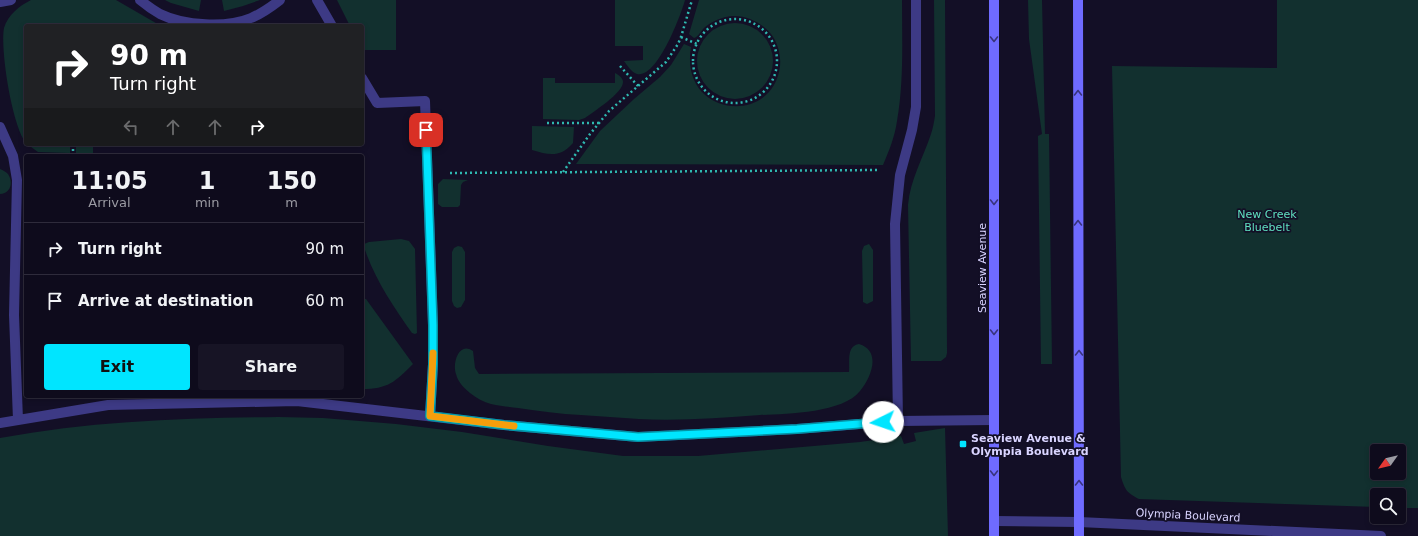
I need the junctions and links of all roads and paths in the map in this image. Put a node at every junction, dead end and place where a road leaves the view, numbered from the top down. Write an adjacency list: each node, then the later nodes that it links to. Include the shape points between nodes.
1 (11, 0): 9 (street)
2 (140, 0): 3 (street, via 161,14 184,22 206,24 231,23 251,18)
3 (280, 0)
4 (317, 0): 10 (street)
5 (692, 0): 11 (path)
6 (916, 0): 19 (street, via 916,107)
7 (994, 0): 24 (street, Seaview Avenue, one-way to 24)
8 (1078, 0): 28 (street, one-way to 8)
9 (0, 2)
10 (331, 24)
11 (681, 37): 12 (path); 15 (path, via 666,62)
12 (698, 44): 12 (path, via 694,54 696,74 704,88 716,98 726,102 747,101 765,91 772,82 776,72 776,50 767,34 752,23 734,20 716,24 701,37)
13 (620, 66): 15 (path)
14 (364, 81): 21 (street, via 377,103 425,101)
15 (638, 86): 17 (path)
16 (547, 123): 17 (path)
17 (599, 123): 20 (path)
18 (0, 127): 23 (street, via 13,156 17,180 14,315)
19 (901, 170): 20 (path); 25 (street, via 895,224)
20 (563, 172): 21 (path)
21 (427, 174): 22 (street, via 433,325)
22 (430, 416): 23 (street, via 297,401 108,405); 25 (street, via 638,437)
23 (18, 420): 26 (street)
24 (994, 420): 25 (street); 27 (street, Seaview Avenue, one-way to 27)
25 (898, 421)
26 (0, 423)
27 (994, 521): 28 (street, Olympia Boulevard); 30 (street, Seaview Avenue)
28 (1079, 522): 29 (street, Olympia Boulevard); 31 (street)
29 (1282, 534): 32 (street, Olympia Boulevard)
30 (994, 536)
31 (1079, 536)
32 (1381, 536)

